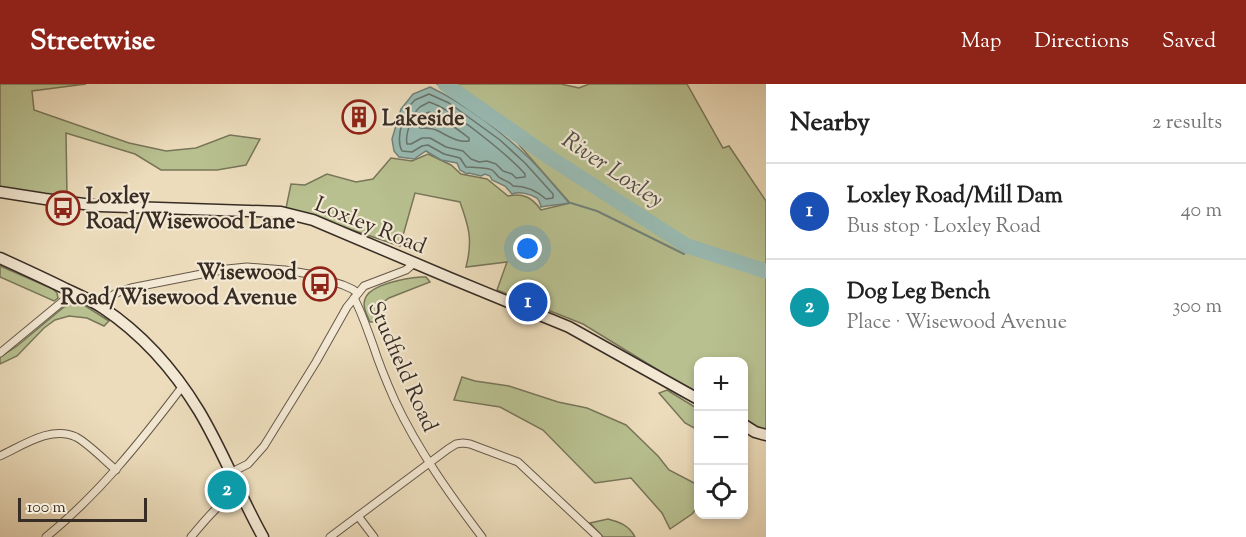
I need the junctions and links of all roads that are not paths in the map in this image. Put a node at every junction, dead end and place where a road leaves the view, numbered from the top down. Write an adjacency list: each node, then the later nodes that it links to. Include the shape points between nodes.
1 (0, 192): 3 (main road, Loxley Road, via 100,206 281,212 313,220)
2 (0, 258): 4 (main road)
3 (414, 263): 5 (street, via 406,270 364,286); 9 (main road, Loxley Road, via 569,327)
4 (74, 292): 6 (main road); 7 (street)
5 (356, 296): 6 (street, via 352,289 309,274 247,267 131,288 117,292); 13 (street, Studfield Road, via 396,403); 15 (street, via 264,446 248,464)
6 (102, 307): 8 (main road, via 159,357)
7 (0, 353)
8 (182, 387): 14 (street); 15 (main road, via 198,409)
9 (694, 396)
10 (748, 428): 11 (main road)
11 (766, 435)
12 (0, 456): 14 (street, via 46,435 66,434 83,442)
13 (430, 463): 17 (street); 23 (street, Studfield Road); 24 (street, via 463,443 513,460)
14 (116, 471): 18 (street)
15 (230, 473): 16 (main road)
16 (239, 491): 19 (street, via 215,508); 20 (main road)
17 (358, 516): 21 (street); 22 (street)
18 (46, 537)
19 (191, 537)
20 (263, 537)
21 (330, 537)
22 (374, 537)
23 (482, 537)
24 (598, 537)

